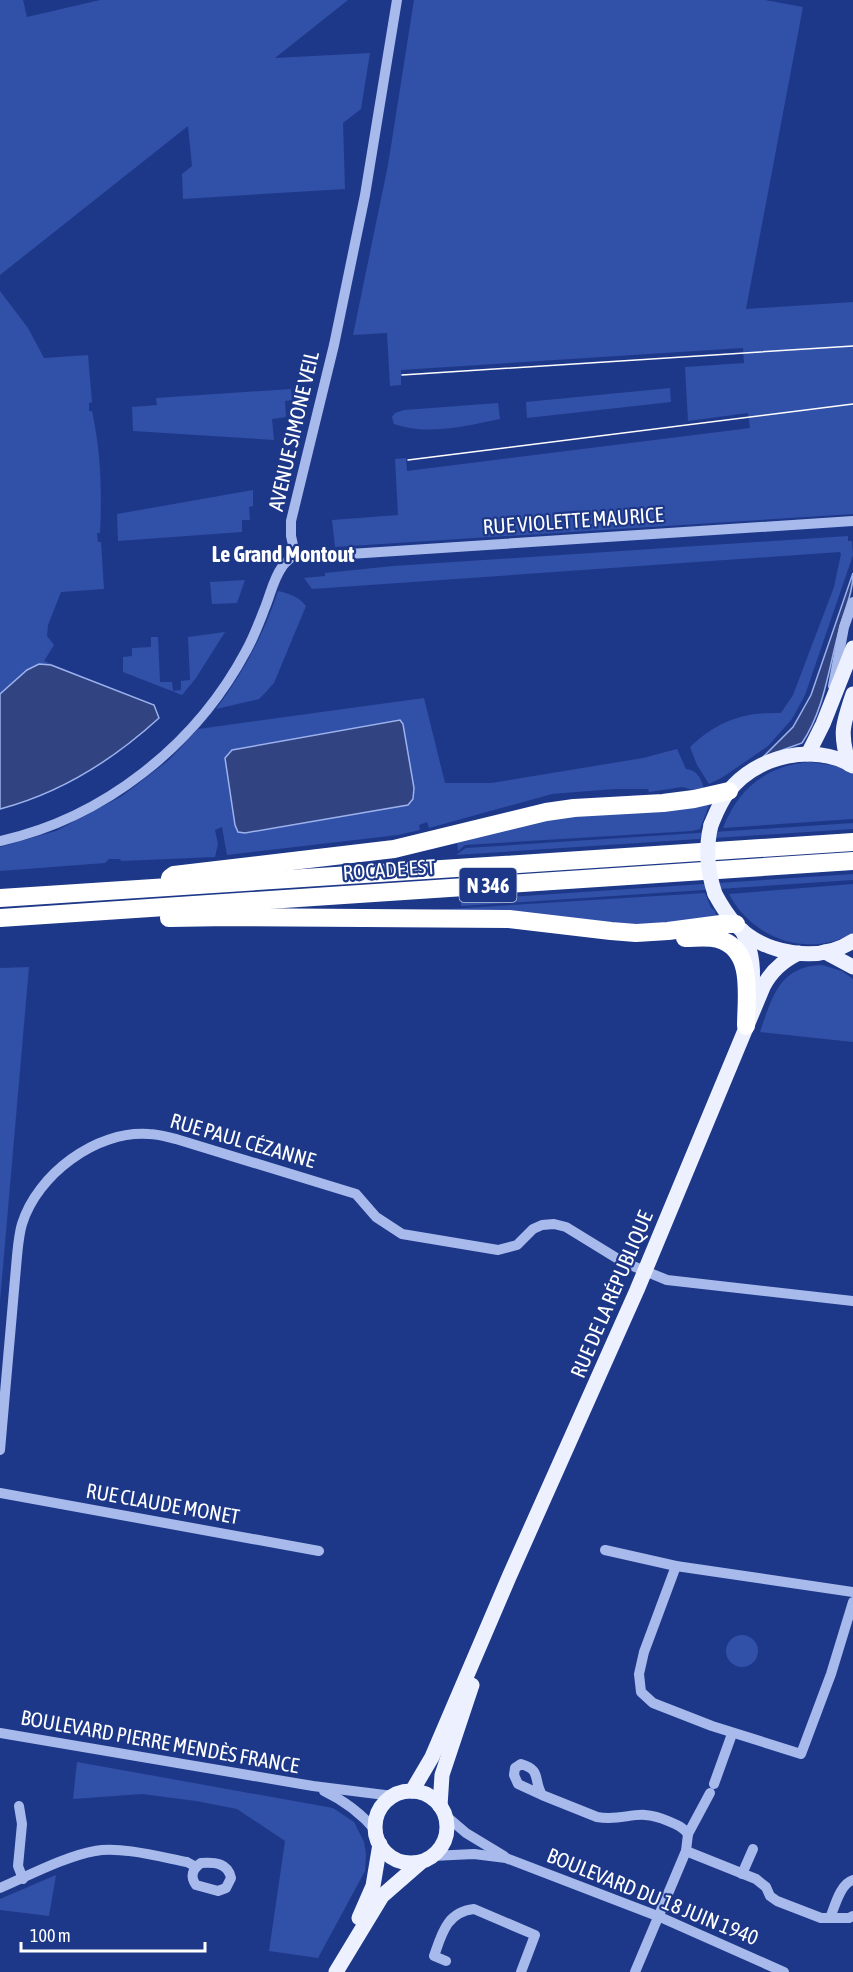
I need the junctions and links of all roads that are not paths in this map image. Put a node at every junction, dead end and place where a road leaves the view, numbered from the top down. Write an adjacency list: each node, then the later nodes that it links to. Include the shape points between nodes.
1 (397, 0): 3 (street, AVENUE SIMONE VEIL, via 365,195 291,522)
2 (853, 521): 3 (street, RUE VIOLETTE MAURICE, via 319,556)
3 (295, 554): 13 (street, via 275,579 247,650 224,688 176,745 117,792 82,812)
4 (853, 602): 8 (street, via 844,627)
5 (853, 648): 8 (main road)
6 (853, 694): 9 (main road)
7 (853, 704): 9 (street)
8 (829, 706): 10 (main road)
9 (845, 718): 11 (main road, via 843,743)
10 (808, 754): 11 (main road); 12 (main road, via 764,763)
11 (851, 765)
12 (729, 791): 16 (highway, via 663,803 546,812 394,849 174,875); 20 (main road, bridge, via 711,825 707,852 715,894)
13 (0, 841)
14 (853, 842): 16 (highway, ROCADE EST / N 346)
15 (853, 861): 18 (highway, ROCADE EST / N 346)
16 (156, 888): 17 (highway, ROCADE EST / N 346)
17 (0, 898)
18 (122, 910): 19 (highway, ROCADE EST / N 346); 21 (highway, via 142,919 509,919)
19 (0, 918)
20 (739, 927): 21 (highway, via 706,925); 24 (main road, via 759,942); 26 (main road, RUE DE LA RÉPUBLIQUE, via 753,962)
21 (636, 933): 26 (highway, via 662,939 718,939 735,949 747,972)
22 (853, 941): 23 (main road)
23 (825, 952): 24 (main road); 25 (main road)
24 (799, 953): 26 (main road, RUE DE LA RÉPUBLIQUE, via 769,974)
25 (853, 967)
26 (746, 1026): 27 (main road, RUE DE LA RÉPUBLIQUE)
27 (644, 1271): 28 (street, RUE PAUL CÉZANNE, via 667,1280); 29 (street, RUE PAUL CÉZANNE, via 554,1224 533,1229 517,1245 498,1250 402,1234 376,1217 356,1194 176,1139 148,1134 105,1141 74,1156 53,1174 36,1194 22,1225); 34 (main road, RUE DE LA RÉPUBLIQUE)
28 (853, 1301)
29 (0, 1450)
30 (0, 1493): 32 (street, RUE CLAUDE MONET)
31 (605, 1550): 33 (street)
32 (319, 1551)
33 (676, 1566): 35 (street); 38 (street, via 644,1652 639,1674 641,1692 653,1703)
34 (508, 1577): 40 (main road, RUE DE LA RÉPUBLIQUE, via 432,1757); 44 (main road, RUE DE LA RÉPUBLIQUE, via 445,1766 440,1789)
35 (853, 1592)
36 (853, 1602): 38 (street, via 801,1754)
37 (0, 1733): 39 (street, BOULEVARD PIERRE MENDÈS FRANCE)
38 (732, 1734): 45 (street, via 712,1789)
39 (313, 1786): 42 (street, BOULEVARD PIERRE MENDÈS FRANCE); 46 (street, BOULEVARD PIERRE MENDÈS FRANCE, via 348,1803 365,1818)
40 (412, 1791): 42 (main road); 44 (main road, via 433,1798)
41 (543, 1795): 45 (street, via 597,1817 652,1814 684,1828)
42 (393, 1796): 46 (main road, via 379,1811)
43 (19, 1806): 53 (street, via 22,1824 18,1866)
44 (443, 1810): 49 (street, BOULEVARD DU 18 JUIN 1940, via 466,1833); 50 (main road, via 446,1838)
45 (688, 1834): 48 (street)
46 (378, 1838): 50 (main road, via 397,1860 409,1863); 61 (main road, via 373,1886)
47 (753, 1849): 52 (street)
48 (686, 1851): 52 (street); 57 (street)
49 (506, 1858): 50 (street, BOULEVARD DU 18 JUIN 1940, via 474,1854); 57 (street, BOULEVARD DU 18 JUIN 1940)
50 (427, 1859): 61 (main road, via 382,1896)
51 (196, 1867): 53 (street, via 187,1862 112,1849 76,1857)
52 (742, 1874): 58 (street, via 756,1879 777,1901)
53 (23, 1879): 55 (street)
54 (853, 1880): 58 (street, via 844,1887)
55 (0, 1888)
56 (853, 1916): 58 (street)
57 (660, 1917): 62 (street); 63 (street, BOULEVARD DU 18 JUIN 1940)
58 (830, 1918)
59 (446, 1961): 60 (street, via 434,1956 445,1928 453,1916 474,1909 535,1935)
60 (524, 1971)
61 (335, 1972)
62 (635, 1972)
63 (784, 1972)

